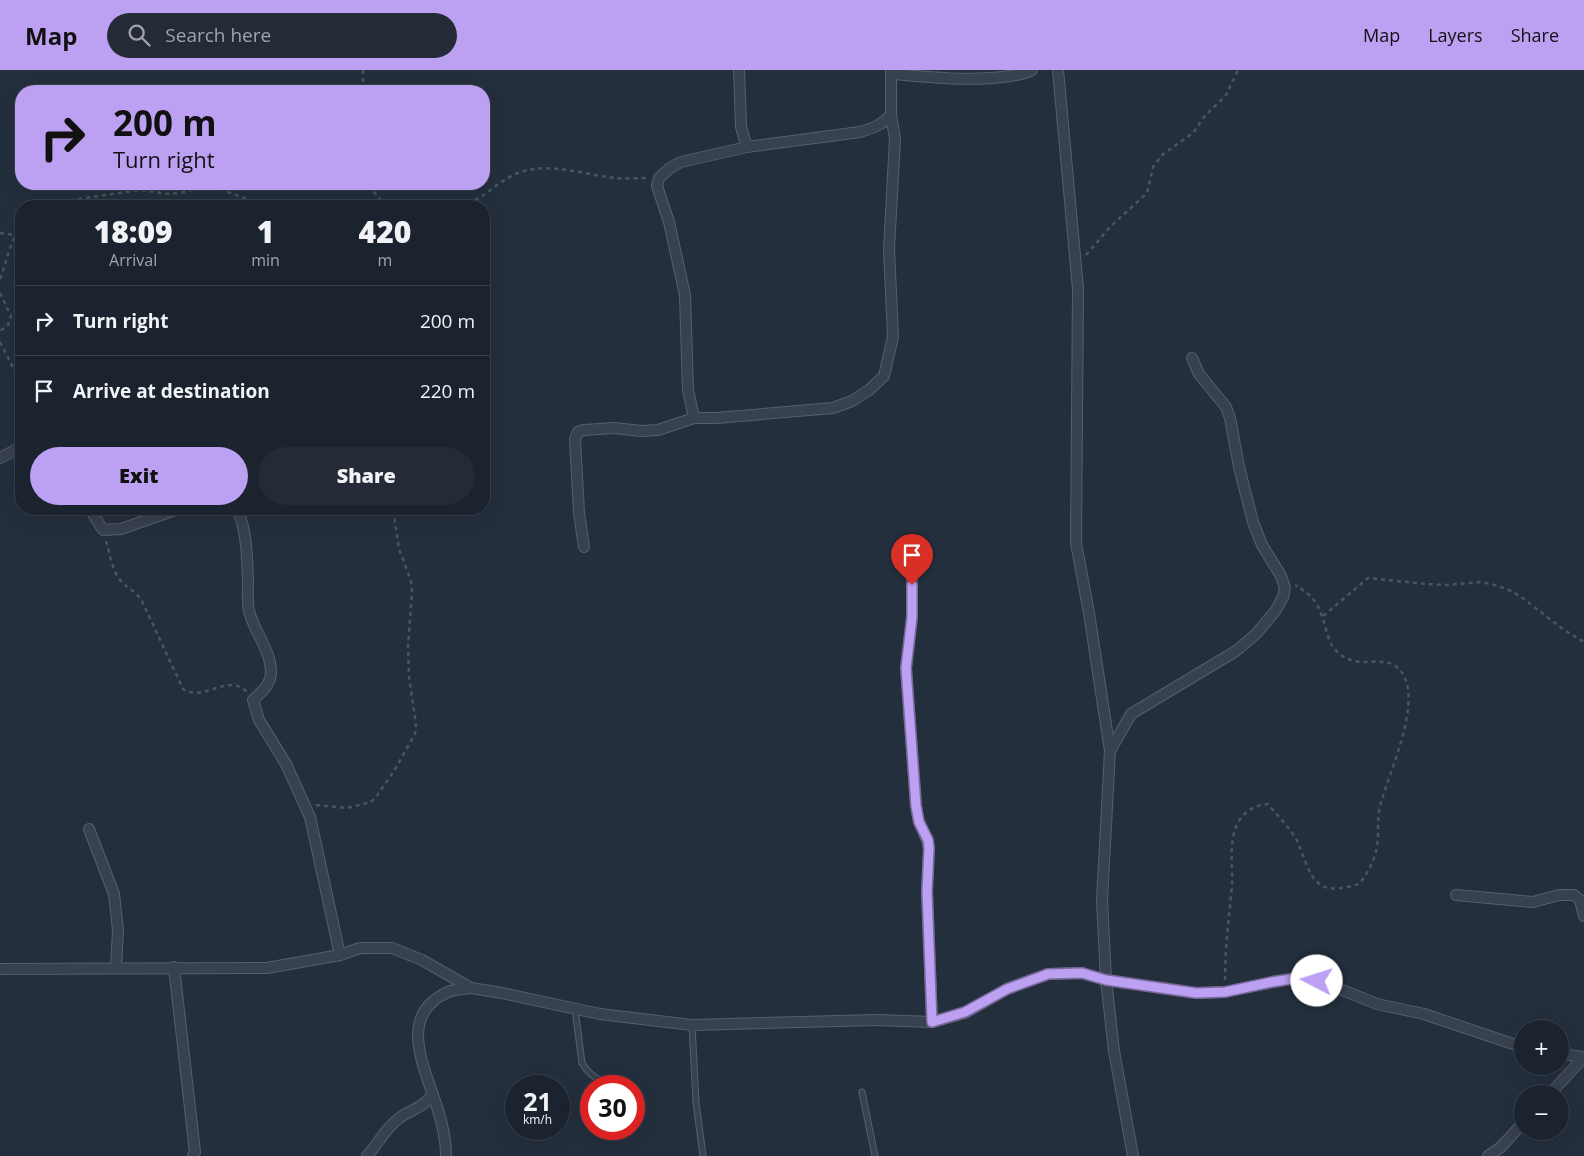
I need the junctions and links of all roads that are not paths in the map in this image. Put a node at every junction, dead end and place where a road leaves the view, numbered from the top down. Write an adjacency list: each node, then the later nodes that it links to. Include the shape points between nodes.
1 (739, 70): 6 (street, via 741,127)
2 (1032, 70): 4 (street, via 995,78 967,79)
3 (1058, 70): 16 (street, via 1078,289 1076,543)
4 (892, 72): 5 (street)
5 (891, 115): 6 (street, via 876,127 860,132); 8 (street, via 895,139 889,249 893,337 884,376 852,401 833,408)
6 (747, 147): 8 (street, via 681,162 658,178 657,186 669,222 685,295 688,390)
7 (1192, 358): 16 (street, via 1200,374 1226,406 1253,522 1285,588 1276,610 1256,634 1216,664 1131,714)
8 (694, 418): 14 (street, via 658,430 614,428 578,432 575,438)
9 (15, 451): 10 (street)
10 (0, 458)
11 (94, 515): 12 (street, via 103,530 121,529)
12 (161, 515)
13 (239, 515): 20 (street, via 246,555 248,608 271,673 269,682 253,700 259,720 286,764 310,817)
14 (584, 547)
15 (912, 569): 27 (street, via 912,617 906,668 916,806 929,848 927,891)
16 (1110, 751): 24 (street, via 1102,900)
17 (90, 830): 22 (street, via 114,894 118,930)
18 (1456, 896): 19 (street, via 1533,902 1559,895 1574,895 1580,900)
19 (1584, 916)
20 (340, 955): 21 (street, via 267,968); 25 (street, via 360,948 392,948 422,960)
21 (174, 967): 22 (street); 37 (street)
22 (116, 968): 23 (street)
23 (0, 969)
24 (1106, 980): 27 (street, via 1082,973 1048,974 1007,989 965,1012); 29 (street, via 1196,993 1225,992 1304,977 1377,1004 1424,1014); 42 (street, via 1114,1051)
25 (471, 988): 26 (street); 35 (street, via 449,992 422,1012 419,1054)
26 (575, 1009): 28 (street); 32 (lane, via 582,1063)
27 (932, 1022): 28 (street, via 877,1020)
28 (692, 1025): 40 (lane)
29 (1514, 1044)
30 (1569, 1055): 31 (street)
31 (1584, 1057): 33 (street)
32 (592, 1075)
33 (1558, 1085)
34 (862, 1092): 41 (lane)
35 (433, 1094): 38 (street, via 427,1102 392,1124); 39 (street)
36 (1514, 1133): 43 (street)
37 (196, 1155)
38 (367, 1156)
39 (446, 1156)
40 (702, 1156)
41 (875, 1156)
42 (1133, 1156)
43 (1488, 1156)

